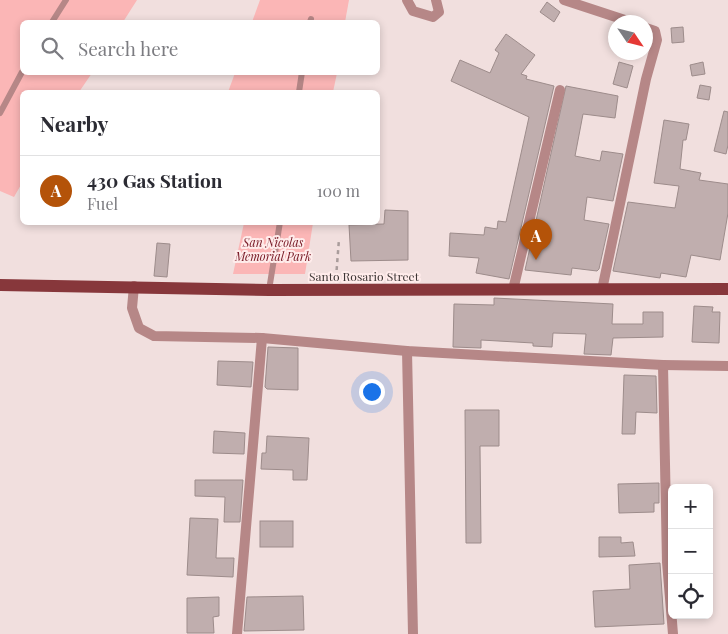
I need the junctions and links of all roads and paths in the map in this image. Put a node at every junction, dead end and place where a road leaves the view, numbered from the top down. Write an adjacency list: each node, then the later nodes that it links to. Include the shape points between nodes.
1 (66, 0): 6 (lane)
2 (407, 0): 3 (street, via 413,11 433,17 439,12)
3 (436, 0)
4 (564, 0): 5 (street)
5 (610, 15)
6 (53, 20)
7 (653, 30): 8 (street, via 657,40)
8 (653, 54)
9 (651, 60): 23 (street)
10 (20, 75): 14 (lane)
11 (302, 75): 12 (lane)
12 (299, 90)
13 (560, 90): 22 (street)
14 (0, 113)
15 (280, 225): 21 (lane)
16 (339, 240): 19 (path)
17 (0, 285): 18 (main road, Santo Rosario Street)
18 (134, 286): 21 (main road, Santo Rosario Street); 24 (street, via 132,308 139,328 154,336)
19 (336, 289): 21 (main road, Santo Rosario Street); 22 (main road, Santo Rosario Street)
20 (728, 289): 23 (main road, Santo Rosario Street)
21 (270, 290)
22 (513, 290): 23 (main road, Santo Rosario Street)
23 (602, 290)
24 (262, 338): 25 (street); 28 (street)
25 (407, 351): 26 (street); 29 (street)
26 (664, 366): 27 (street); 30 (street, via 667,552)
27 (728, 366)
28 (237, 634)
29 (413, 634)
30 (672, 634)

